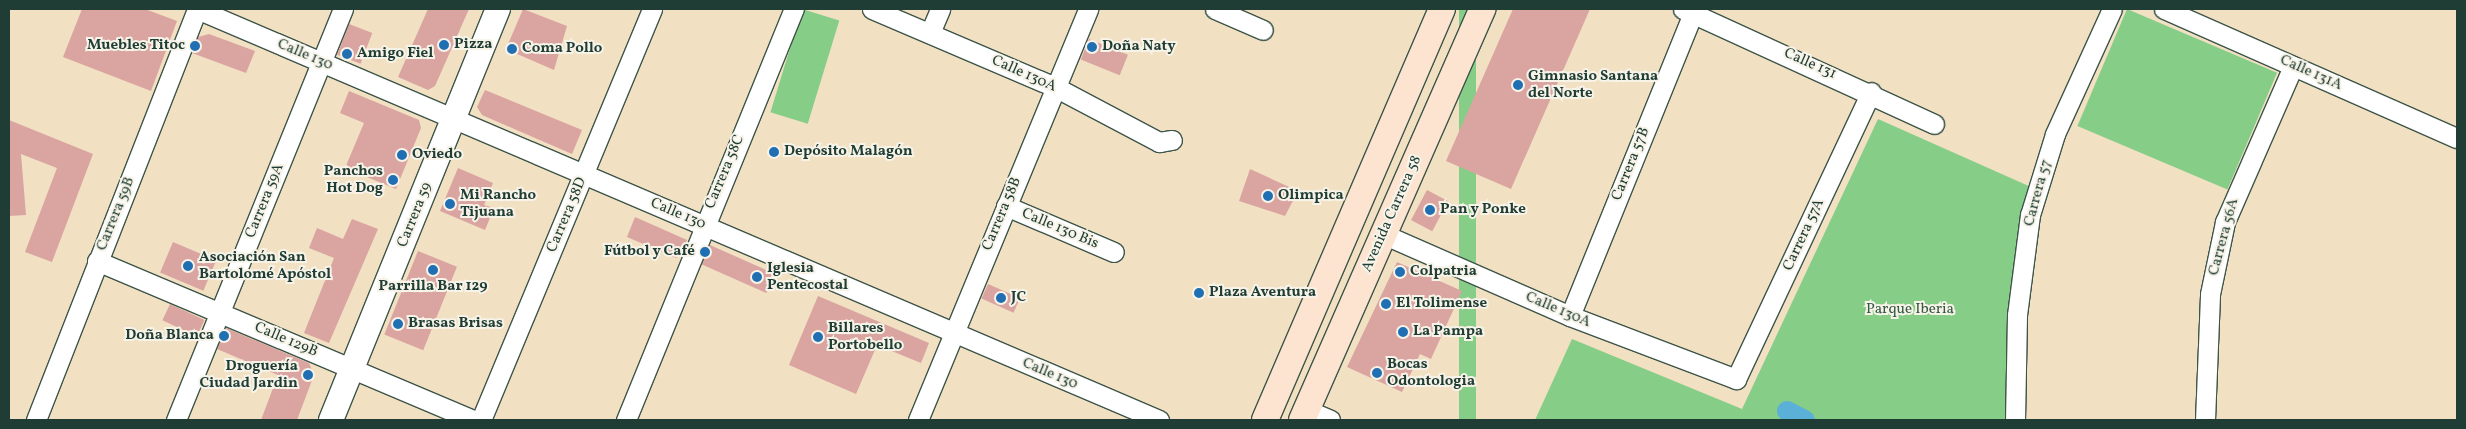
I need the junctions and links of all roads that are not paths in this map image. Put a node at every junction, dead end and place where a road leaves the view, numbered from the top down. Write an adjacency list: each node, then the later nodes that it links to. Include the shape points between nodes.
1 (197, 9): 17 (street, Calle 130); 30 (street, Carrera 59B)
2 (342, 9): 17 (street, Carrera 59A)
3 (498, 9): 21 (street, Carrera 59)
4 (652, 9): 25 (street, Carrera 58D)
5 (794, 9): 27 (street, Carrera 58C)
6 (872, 9): 16 (street, Calle 130A)
7 (940, 9): 16 (street)
8 (1088, 9): 19 (street, Carrera 58B)
9 (1215, 9): 15 (street)
10 (1442, 9): 45 (main road)
11 (1482, 9): 28 (main road, Avenida Carrera 58)
12 (2112, 9): 46 (street, Carrera 57, via 2055,134 2030,214 2017,315)
13 (2164, 9): 18 (street, Calle 131A)
14 (1688, 11): 20 (street, Calle 131); 32 (street, Carrera 57B)
15 (1263, 30)
16 (930, 33): 19 (street, Calle 130A)
17 (321, 62): 21 (street, Calle 130); 31 (street, Carrera 59A)
18 (2293, 66): 23 (street, Calle 131A); 47 (street, Carrera 56A, via 2226,222 2210,294)
19 (1055, 87): 24 (street, Calle 130A, via 1158,142); 26 (street, Carrera 58B)
20 (1871, 92): 22 (street, Calle 131); 35 (street, Carrera 57A)
21 (454, 119): 25 (street, Calle 130); 34 (street, Carrera 59)
22 (1934, 124)
23 (2457, 138)
24 (1172, 140)
25 (584, 174): 27 (street, Calle 130); 41 (street, Carrera 58D)
26 (1006, 206): 29 (street, Calle 130 Bis); 33 (street, Carrera 58B)
27 (702, 225): 33 (street, Calle 130); 42 (street, Carrera 58C)
28 (1383, 234): 32 (street, Calle 130A); 36 (main road, Avenida Carrera 58)
29 (1114, 252)
30 (97, 261): 31 (street, Calle 129B); 37 (street, Carrera 59B)
31 (220, 312): 34 (street, Calle 129B); 38 (street, Carrera 59A)
32 (1570, 316): 35 (street, Calle 130A)
33 (953, 332): 43 (street, Carrera 58B); 44 (street, Calle 130)
34 (352, 368): 39 (street, Carrera 59); 40 (street, Calle 129B)
35 (1736, 379)
36 (1313, 417)
37 (36, 420)
38 (176, 420)
39 (331, 420)
40 (474, 420)
41 (481, 420)
42 (626, 420)
43 (918, 420)
44 (1159, 420)
45 (1265, 420)
46 (2015, 420)
47 (2205, 420)

